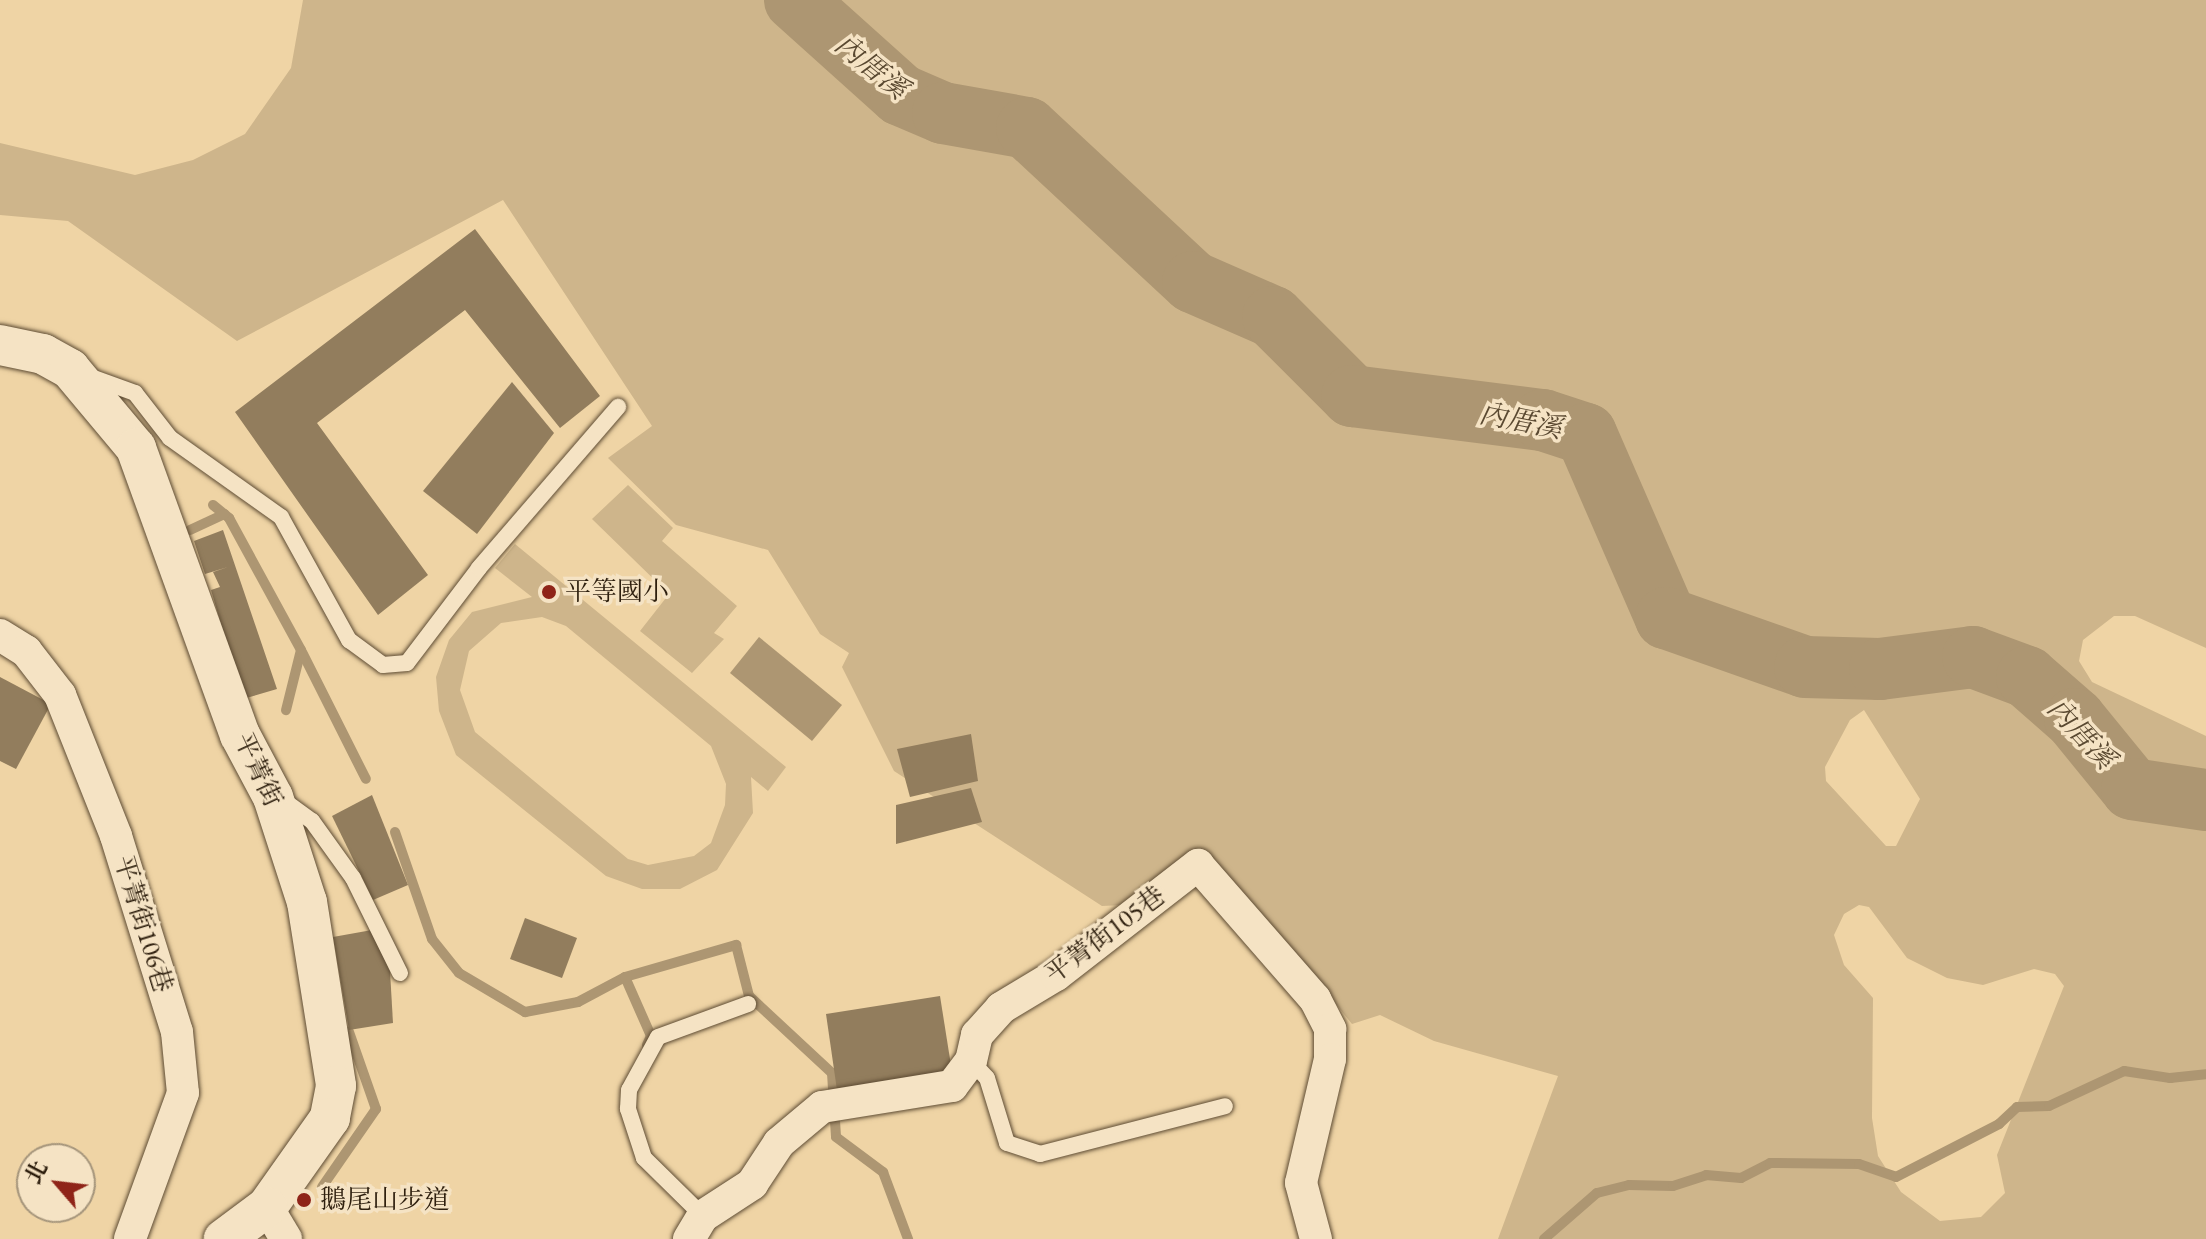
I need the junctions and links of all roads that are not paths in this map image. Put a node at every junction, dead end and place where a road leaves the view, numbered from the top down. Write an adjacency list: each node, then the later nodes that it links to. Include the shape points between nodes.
1 (0, 345): 2 (street, 平菁街, via 43,354)
2 (70, 369): 3 (lane, via 135,393 170,438 281,517 349,640 383,665 407,663 479,568); 5 (street, 平菁街, via 136,448 240,735)
3 (618, 407)
4 (0, 635): 12 (street, 平菁街106巷, via 26,651 60,695 116,836 177,1032 183,1093)
5 (273, 797): 6 (lane, via 288,801 320,832 353,878); 10 (street, 平菁街, via 307,902 336,1086 330,1118)
6 (400, 973)
7 (748, 1004): 11 (lane, via 658,1037 629,1090 628,1109 644,1158)
8 (971, 1061): 9 (lane, via 987,1078 1007,1143 1040,1154); 11 (street, 平菁街105巷, via 952,1086 822,1107 779,1143 752,1184); 14 (street, 平菁街105巷, via 977,1035 1001,1008 1056,975 1198,865 1315,999 1330,1029 1330,1059 1301,1183)
9 (1225, 1106)
10 (276, 1223): 13 (street, 平菁街)
11 (696, 1228)
12 (130, 1239)
13 (224, 1239)
14 (1316, 1239)

